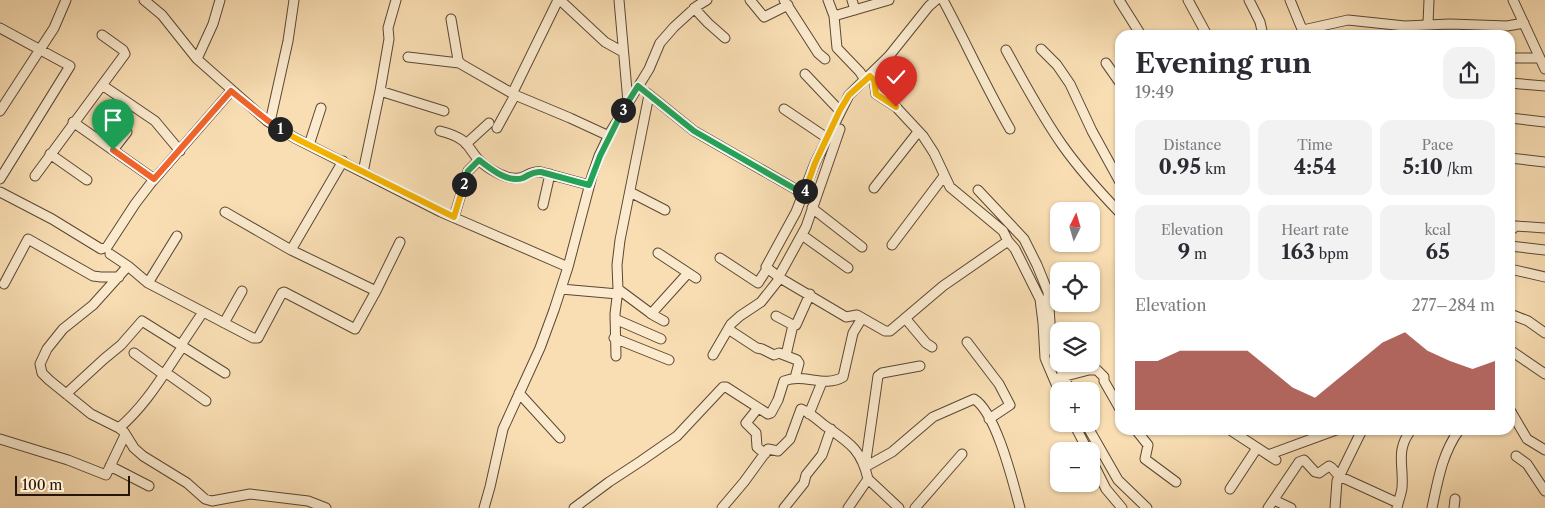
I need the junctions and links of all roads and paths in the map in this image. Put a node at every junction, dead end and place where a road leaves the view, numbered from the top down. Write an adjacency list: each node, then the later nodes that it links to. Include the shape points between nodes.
1 (66, 0): 36 (street, via 54,28)
2 (144, 0): 43 (street, via 162,14)
3 (220, 0): 43 (street)
4 (294, 0): 67 (street)
5 (396, 0): 56 (street, via 388,28)
6 (559, 0): 39 (street, via 605,42); 57 (street)
7 (619, 0): 39 (street)
8 (707, 0): 22 (street)
9 (750, 0): 21 (street, via 764,17)
10 (828, 0): 24 (street)
11 (852, 0): 23 (street)
12 (889, 0): 23 (street)
13 (936, 0): 50 (street)
14 (943, 0): 70 (street)
15 (1119, 0): 29 (street)
16 (1188, 0): 30 (street)
17 (1249, 0): 31 (street)
18 (1429, 0): 27 (street)
19 (1513, 0): 26 (street)
20 (1292, 1): 32 (street)
21 (786, 3): 44 (street)
22 (694, 8): 35 (street); 53 (street, via 660,42)
23 (855, 10): 24 (street)
24 (834, 16): 50 (street, via 837,48)
25 (451, 19): 45 (street)
26 (1524, 23): 27 (street, via 1507,26); 42 (street)
27 (1428, 24): 33 (street, via 1405,26 1348,20)
28 (0, 28): 36 (street)
29 (1138, 30)
30 (1204, 30)
31 (1262, 30)
32 (1303, 30)
33 (1314, 30)
34 (102, 35): 52 (street, via 125,54)
35 (725, 38)
36 (40, 49): 62 (street); 90 (street, via 70,66)
37 (1040, 49): 86 (street, via 1070,84)
38 (1006, 50): 101 (street, via 1062,144)
39 (623, 52): 59 (street)
40 (408, 57): 45 (street)
41 (1515, 58): 42 (street)
42 (1540, 58): 47 (street)
43 (197, 59): 55 (street)
44 (824, 59)
45 (459, 63): 57 (street)
46 (1106, 63): 49 (street)
47 (1545, 68)
48 (806, 74): 64 (street)
49 (1115, 76)
50 (869, 78): 64 (street, via 849,95); 73 (street, via 876,94 896,107)
51 (1515, 83): 54 (street)
52 (102, 85): 66 (street); 79 (street, via 151,118)
53 (638, 86): 58 (street); 59 (street)
54 (1545, 86)
55 (231, 91): 67 (street); 79 (street)
56 (380, 91): 63 (street); 85 (street)
57 (514, 94): 74 (street); 76 (street, via 493,126)
58 (649, 95): 97 (street); 98 (street, via 694,131)
59 (628, 102): 74 (street)
60 (321, 108): 75 (street)
61 (784, 110): 77 (street)
62 (0, 111)
63 (444, 111)
64 (840, 111): 77 (street)
65 (1515, 119): 68 (street)
66 (73, 122): 78 (street); 80 (street)
67 (270, 122): 75 (street)
68 (1545, 122)
69 (840, 129): 77 (street)
70 (1010, 129)
71 (440, 130): 76 (street, via 453,134)
72 (128, 132): 78 (street)
73 (918, 132): 89 (street, via 934,153); 94 (street)
74 (609, 136): 93 (street)
75 (309, 144): 83 (street)
76 (466, 144): 82 (street)
77 (828, 146): 98 (street); 100 (street)
78 (113, 150): 91 (street)
79 (180, 151): 91 (street)
80 (50, 154): 88 (street); 92 (street)
81 (1515, 159): 84 (street)
82 (479, 160): 87 (street, via 498,174 511,178 523,178 534,171); 104 (street, via 468,171)
83 (343, 161): 85 (street); 116 (street)
84 (1545, 162)
85 (363, 172): 104 (street)
86 (1115, 173)
87 (550, 174): 93 (street); 99 (street)
88 (34, 176)
89 (944, 176): 106 (street, via 950,188); 113 (street)
90 (0, 179)
91 (154, 179): 96 (street, via 104,249)
92 (87, 180)
93 (589, 185): 122 (street)
94 (874, 188)
95 (978, 190): 106 (street)
96 (0, 192)
97 (630, 192): 102 (street); 133 (street, via 620,240)
98 (804, 194): 108 (street)
99 (543, 205)
100 (812, 208): 110 (street); 114 (street)
101 (1115, 208)
102 (665, 210)
103 (225, 212): 116 (street)
104 (454, 217): 122 (street)
105 (1515, 227): 107 (street)
106 (1006, 228): 111 (street); 138 (street, via 1024,239 1037,265 1048,292)
107 (1545, 228)
108 (788, 232): 110 (street); 125 (street, via 766,267)
109 (177, 236): 128 (street)
110 (801, 236): 123 (street); 125 (street)
111 (1008, 241): 138 (street, via 1015,248); 141 (street, via 943,286)
112 (400, 242): 132 (street)
113 (892, 245)
114 (862, 247)
115 (1515, 247): 117 (street)
116 (291, 250): 132 (street)
117 (1545, 250)
118 (110, 254): 121 (street)
119 (658, 254): 136 (street, via 692,276)
120 (720, 258): 125 (street, via 758,283)
121 (128, 266): 126 (street); 128 (street)
122 (568, 267): 130 (street)
123 (848, 268)
124 (1515, 270): 127 (street)
125 (774, 273): 134 (street); 146 (street, via 761,302)
126 (119, 277): 129 (street, via 93,276 28,239); 169 (street, via 94,305 68,324 43,355 42,373)
127 (1545, 277)
128 (148, 283): 135 (street)
129 (4, 284)
130 (561, 289): 133 (street); 168 (street, via 540,348)
131 (242, 291): 144 (street)
132 (376, 291): 144 (street, via 355,329 286,292 282,293 258,338)
133 (618, 292): 136 (street); 142 (street)
134 (810, 294): 140 (street, via 846,317); 145 (street, via 796,325)
135 (203, 312): 144 (street); 151 (street)
136 (651, 314): 143 (street)
137 (776, 316): 145 (street)
138 (1046, 316): 164 (street, via 1045,358)
139 (1515, 316): 147 (street)
140 (862, 318): 141 (street, via 886,331); 165 (street, via 853,333 843,377)
141 (905, 318): 152 (street)
142 (615, 319): 148 (street); 149 (street)
143 (664, 321)
144 (224, 323)
145 (793, 325): 156 (street)
146 (728, 328): 155 (street); 156 (street, via 757,348 774,355)
147 (1545, 333)
148 (614, 338): 157 (street); 158 (street)
149 (661, 339)
150 (968, 342): 174 (street, via 1010,405)
151 (182, 346): 160 (street); 161 (street); 169 (street, via 142,322 122,345)
152 (932, 347)
153 (134, 353): 160 (street)
154 (1515, 353): 162 (street)
155 (713, 355)
156 (786, 355): 163 (street, via 799,360)
157 (616, 356)
158 (669, 360)
159 (920, 366): 193 (street, via 878,376)
160 (164, 373): 171 (street); 177 (street)
161 (225, 373)
162 (1545, 374)
163 (795, 378): 165 (street); 172 (street, via 784,381 771,413)
164 (1058, 378): 166 (street); 167 (street); 170 (street, via 1094,368 1102,374)
165 (822, 382): 173 (street)
166 (1058, 382)
167 (1062, 382)
168 (519, 393): 185 (street); 204 (street, via 503,429)
169 (66, 394): 177 (street, via 91,414)
170 (1115, 400)
171 (206, 401)
172 (758, 408): 189 (street, via 746,423 756,433 757,447); 205 (street, via 723,387 677,436)
173 (809, 414): 176 (street); 189 (street, via 801,409 790,439 778,451 768,449)
174 (989, 419): 193 (street, via 974,398 933,417 892,452); 211 (street)
175 (1515, 419): 188 (street, via 1527,439)
176 (831, 429): 193 (street, via 856,450); 207 (street, via 822,456)
177 (122, 432): 192 (street); 203 (street, via 143,456 187,483 208,501 250,494 308,501)
178 (1091, 432): 213 (street, via 1118,480)
179 (1140, 435): 197 (street, via 1148,445 1145,459)
180 (1238, 435): 187 (street)
181 (1325, 435): 187 (street, via 1272,458)
182 (1360, 435): 194 (street)
183 (1407, 435): 202 (street, via 1401,449 1402,488)
184 (1456, 435): 217 (street, via 1442,462)
185 (560, 438)
186 (0, 439): 192 (street, via 106,475)
187 (1257, 448): 199 (street)
188 (1545, 450)
189 (765, 454): 206 (street)
190 (962, 454): 210 (street)
191 (1516, 456): 200 (street, via 1527,464)
192 (110, 466): 198 (street)
193 (865, 467): 196 (street)
194 (1339, 476): 201 (street, via 1329,466 1315,472 1304,460 1299,462); 202 (street); 216 (street)
195 (1100, 477): 212 (street)
196 (868, 479): 208 (street); 209 (street)
197 (1176, 482)
198 (148, 486)
199 (1230, 489)
200 (1545, 491)
201 (1274, 500): 214 (street); 215 (street)
202 (1397, 506)
203 (326, 508)
204 (484, 508)
205 (574, 508)
206 (722, 508)
207 (784, 508)
208 (848, 508)
209 (899, 508)
210 (915, 508)
211 (1020, 508)
212 (1122, 508)
213 (1147, 508)
214 (1268, 508)
215 (1291, 508)
216 (1335, 508)
217 (1432, 508)

